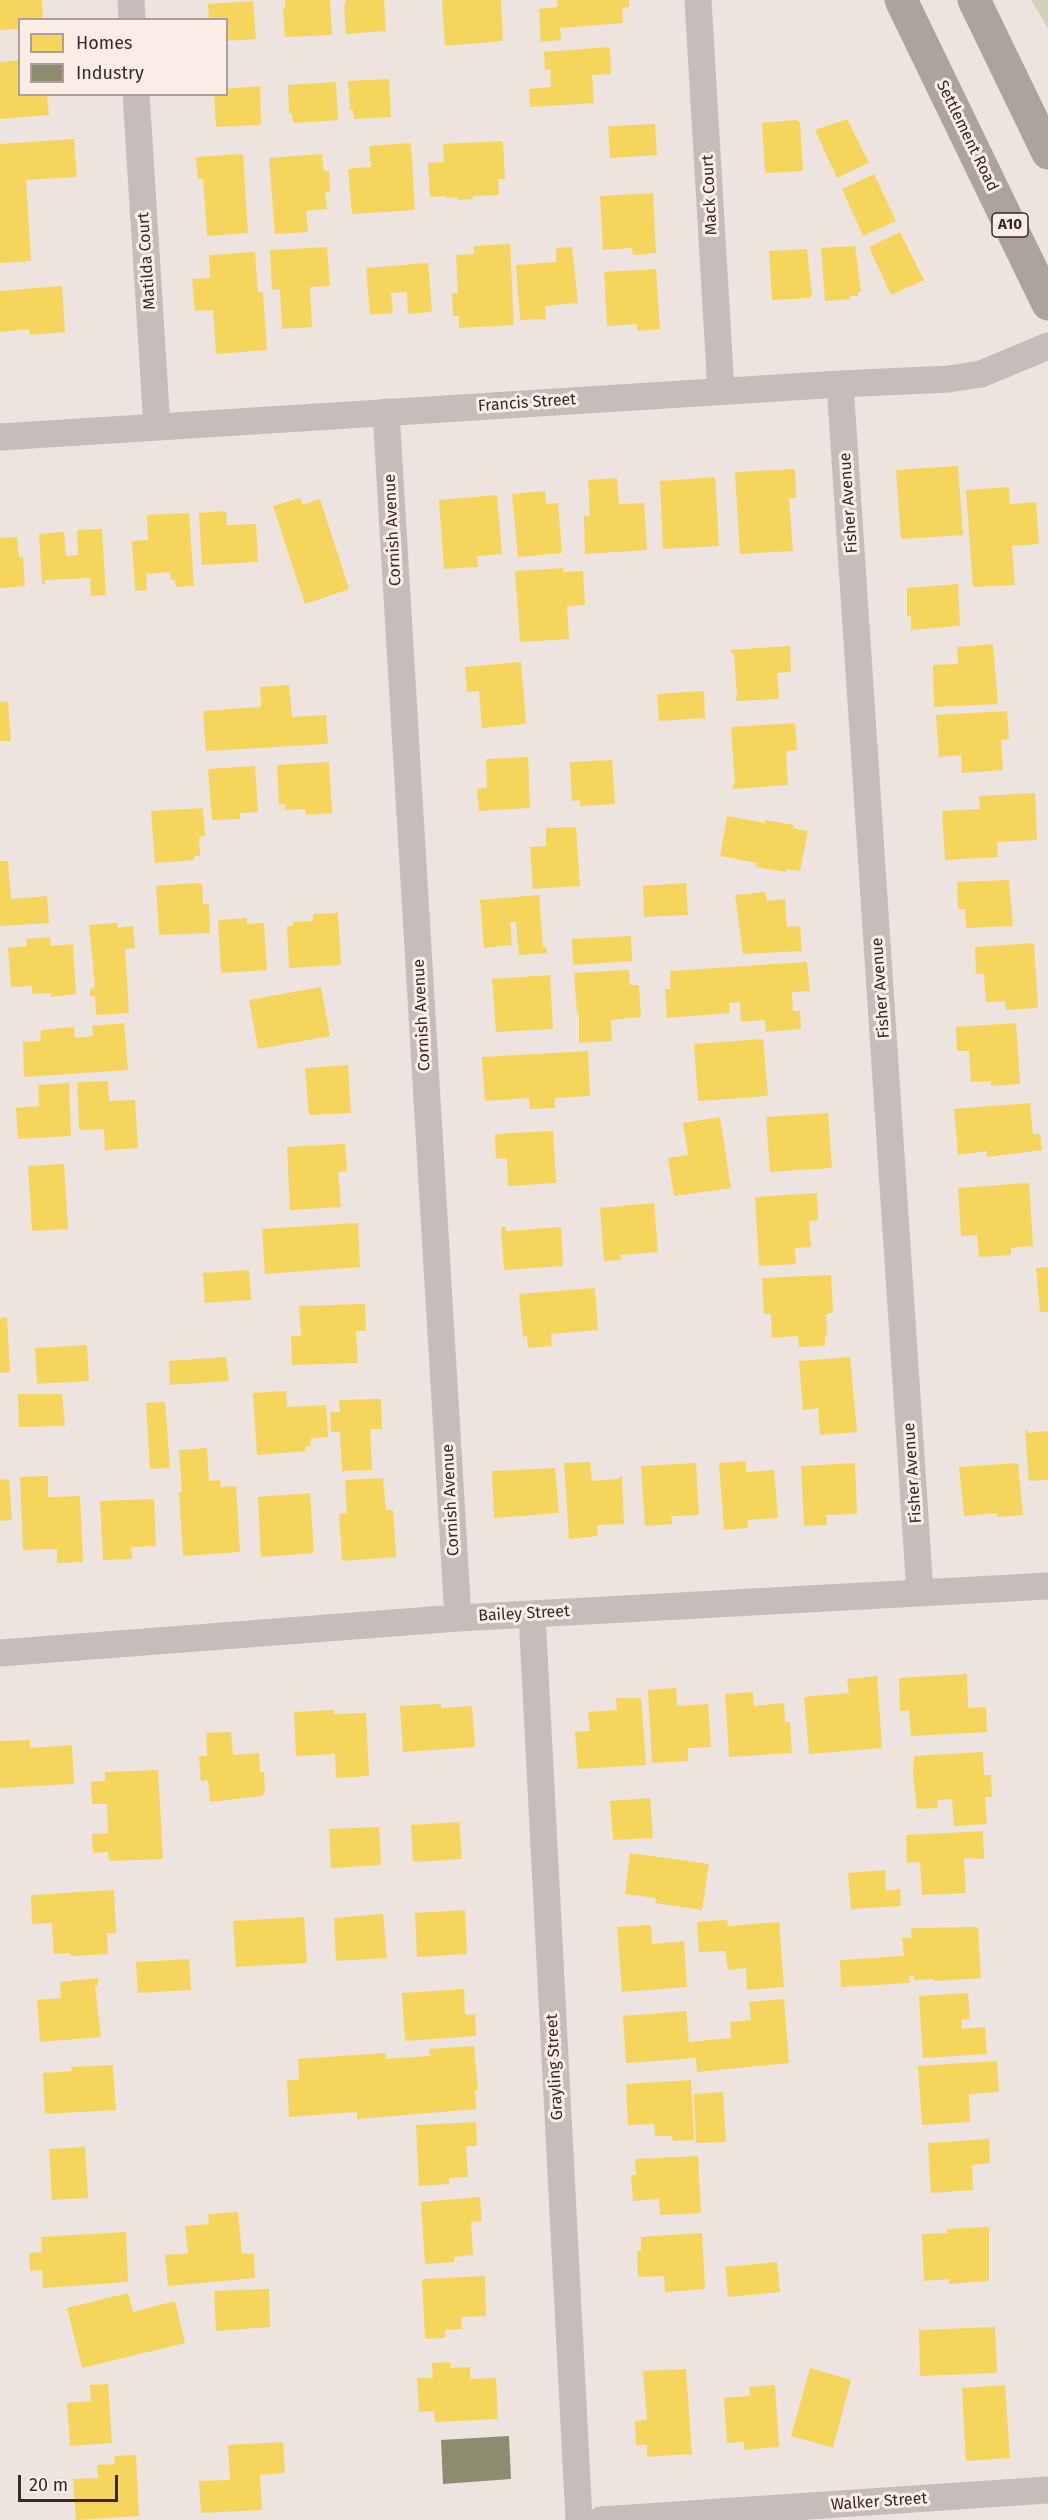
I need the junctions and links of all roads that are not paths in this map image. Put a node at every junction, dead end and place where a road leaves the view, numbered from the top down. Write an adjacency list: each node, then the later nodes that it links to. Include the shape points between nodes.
1 (131, 0): 5 (street)
2 (698, 0): 11 (street, Mack Court)
3 (901, 0): 8 (highway, Settlement Road / A10)
4 (974, 0): 7 (highway)
5 (132, 18)
6 (136, 96): 13 (street, Matilda Court)
7 (1048, 153)
8 (1048, 304)
9 (1048, 345): 10 (street, Francis Street, via 968,377)
10 (840, 384): 11 (street, Francis Street); 16 (street, Fisher Avenue)
11 (721, 391): 12 (street, Francis Street)
12 (386, 412): 13 (street, Francis Street); 18 (street, Cornish Avenue)
13 (157, 427): 14 (street, Francis Street)
14 (0, 437)
15 (1048, 1586): 16 (street, Bailey Street)
16 (920, 1593): 17 (street, Bailey Street)
17 (532, 1614): 18 (street, Bailey Street); 21 (street, Grayling Street)
18 (458, 1618): 19 (street, Bailey Street)
19 (0, 1653)
20 (1048, 2490): 22 (street, Walker Street)
21 (579, 2520)
22 (601, 2520)

